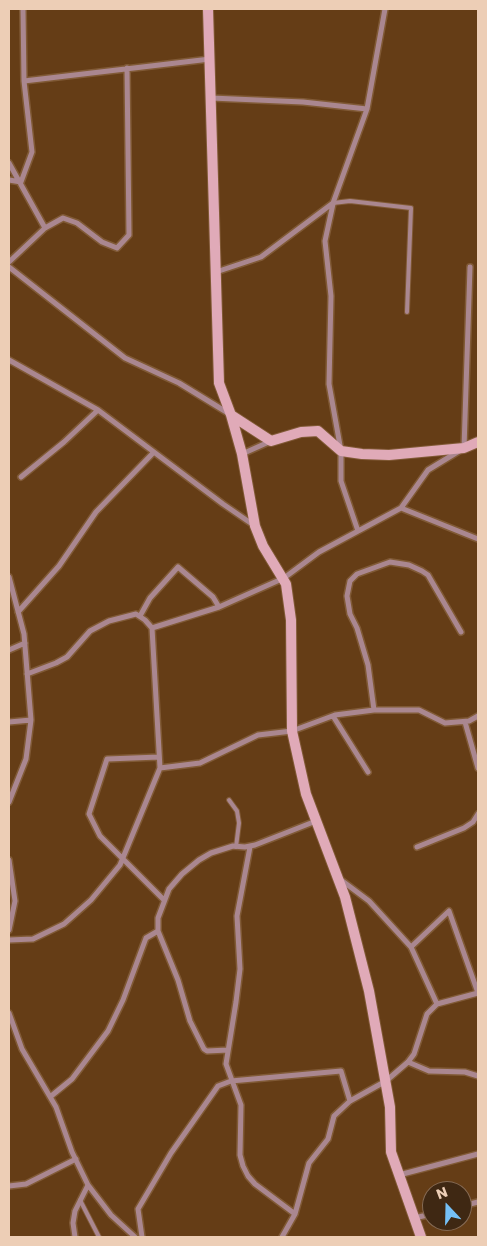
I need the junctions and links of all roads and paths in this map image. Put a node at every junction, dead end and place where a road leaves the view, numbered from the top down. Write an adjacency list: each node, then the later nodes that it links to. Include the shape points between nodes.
1 (23, 9): 6 (street)
2 (208, 9): 4 (street)
3 (385, 9): 8 (street)
4 (210, 58): 5 (street); 7 (street)
5 (127, 68): 6 (street); 13 (street, via 129,235 117,248 63,218)
6 (24, 81): 11 (street, via 32,152)
7 (210, 98): 8 (street, via 303,102); 17 (street)
8 (367, 109): 12 (street)
9 (9, 163): 11 (street)
10 (9, 180): 11 (street)
11 (20, 182): 13 (street)
12 (333, 203): 17 (street, via 261,257); 18 (lane, via 350,200 411,208); 25 (street, via 325,242 331,296 329,384)
13 (45, 228): 14 (street)
14 (9, 262)
15 (9, 267): 21 (street, via 124,358 179,383)
16 (470, 267): 24 (street)
17 (216, 272): 21 (street, via 220,383)
18 (407, 312)
19 (9, 360): 20 (street)
20 (98, 410): 26 (street); 28 (street)
21 (232, 415): 22 (street); 27 (street)
22 (271, 441): 25 (street, via 301,432 318,431); 27 (street)
23 (478, 442): 24 (street)
24 (464, 448): 25 (street, via 389,455); 29 (street, via 428,470)
25 (341, 451): 31 (street, via 341,481)
26 (154, 452): 30 (street); 36 (street, via 96,512 59,566)
27 (242, 454): 30 (street)
28 (21, 477)
29 (401, 508): 31 (street); 32 (street)
30 (255, 526): 34 (street, via 263,546)
31 (358, 531): 34 (street, via 320,552)
32 (478, 539)
33 (9, 578): 36 (street)
34 (284, 578): 35 (street); 49 (street, via 291,620)
35 (219, 607): 37 (street, via 213,597 178,567 150,598); 38 (street)
36 (18, 612): 40 (street)
37 (140, 616): 38 (street); 42 (street, via 136,614 109,621 90,631 67,657)
38 (152, 628): 50 (street)
39 (461, 632): 43 (street, via 428,576 416,568 390,562 357,574 350,581 347,596 368,664)
40 (25, 643): 41 (street); 42 (street)
41 (9, 650)
42 (27, 674): 46 (street)
43 (374, 710): 44 (street); 48 (street, via 419,710 445,724)
44 (333, 716): 49 (street); 53 (street)
45 (478, 716): 48 (street)
46 (31, 720): 47 (street); 55 (street, via 26,759)
47 (9, 722)
48 (465, 722): 52 (street)
49 (292, 731): 51 (street, via 258,735 200,763); 57 (street, via 306,794)
50 (159, 757): 51 (street); 61 (street, via 107,759 89,814 100,836)
51 (160, 768): 61 (street)
52 (478, 768)
53 (368, 772)
54 (229, 800): 58 (lane, via 237,811 239,823)
55 (9, 802)
56 (478, 814): 60 (street, via 464,828)
57 (316, 821): 59 (street); 63 (street)
58 (236, 847): 59 (street); 64 (street, via 222,849 199,860 168,889)
59 (250, 847): 72 (street, via 237,916 240,969)
60 (417, 847)
61 (123, 858): 64 (street); 67 (street, via 91,900 64,924 33,939)
62 (9, 860): 65 (street, via 15,901)
63 (338, 878): 68 (street, via 369,901); 76 (street, via 369,991)
64 (164, 900): 66 (street)
65 (9, 930)
66 (158, 931): 72 (street, via 200,1044 207,1050); 77 (street, via 146,938 108,1030 72,1079)
67 (9, 940)
68 (410, 947): 69 (street, via 449,911); 70 (street)
69 (478, 993): 70 (street)
70 (437, 1004): 73 (street, via 427,1014 414,1054)
71 (9, 1013): 77 (street, via 22,1049)
72 (228, 1050): 75 (street, via 226,1064)
73 (408, 1062): 74 (street, via 429,1071 465,1072); 76 (street)
74 (478, 1076)
75 (231, 1081): 78 (street, via 341,1071); 85 (street, via 241,1104 240,1155 243,1166 255,1184); 91 (street, via 212,1092 138,1209)
76 (386, 1081): 78 (street); 81 (street, via 391,1152)
77 (50, 1097): 80 (street)
78 (350, 1101): 85 (street, via 334,1116 328,1139 308,1163)
79 (478, 1154): 81 (street)
80 (76, 1159): 82 (street); 83 (street, via 26,1184)
81 (399, 1175): 87 (street)
82 (88, 1185): 84 (street); 90 (street, via 110,1214)
83 (9, 1186)
84 (80, 1200): 88 (street, via 73,1223); 89 (lane)
85 (295, 1214): 92 (street)
86 (422, 1216): 87 (street)
87 (414, 1218): 93 (street)
88 (75, 1237)
89 (99, 1237)
90 (135, 1237)
91 (142, 1237)
92 (282, 1237)
93 (421, 1237)

